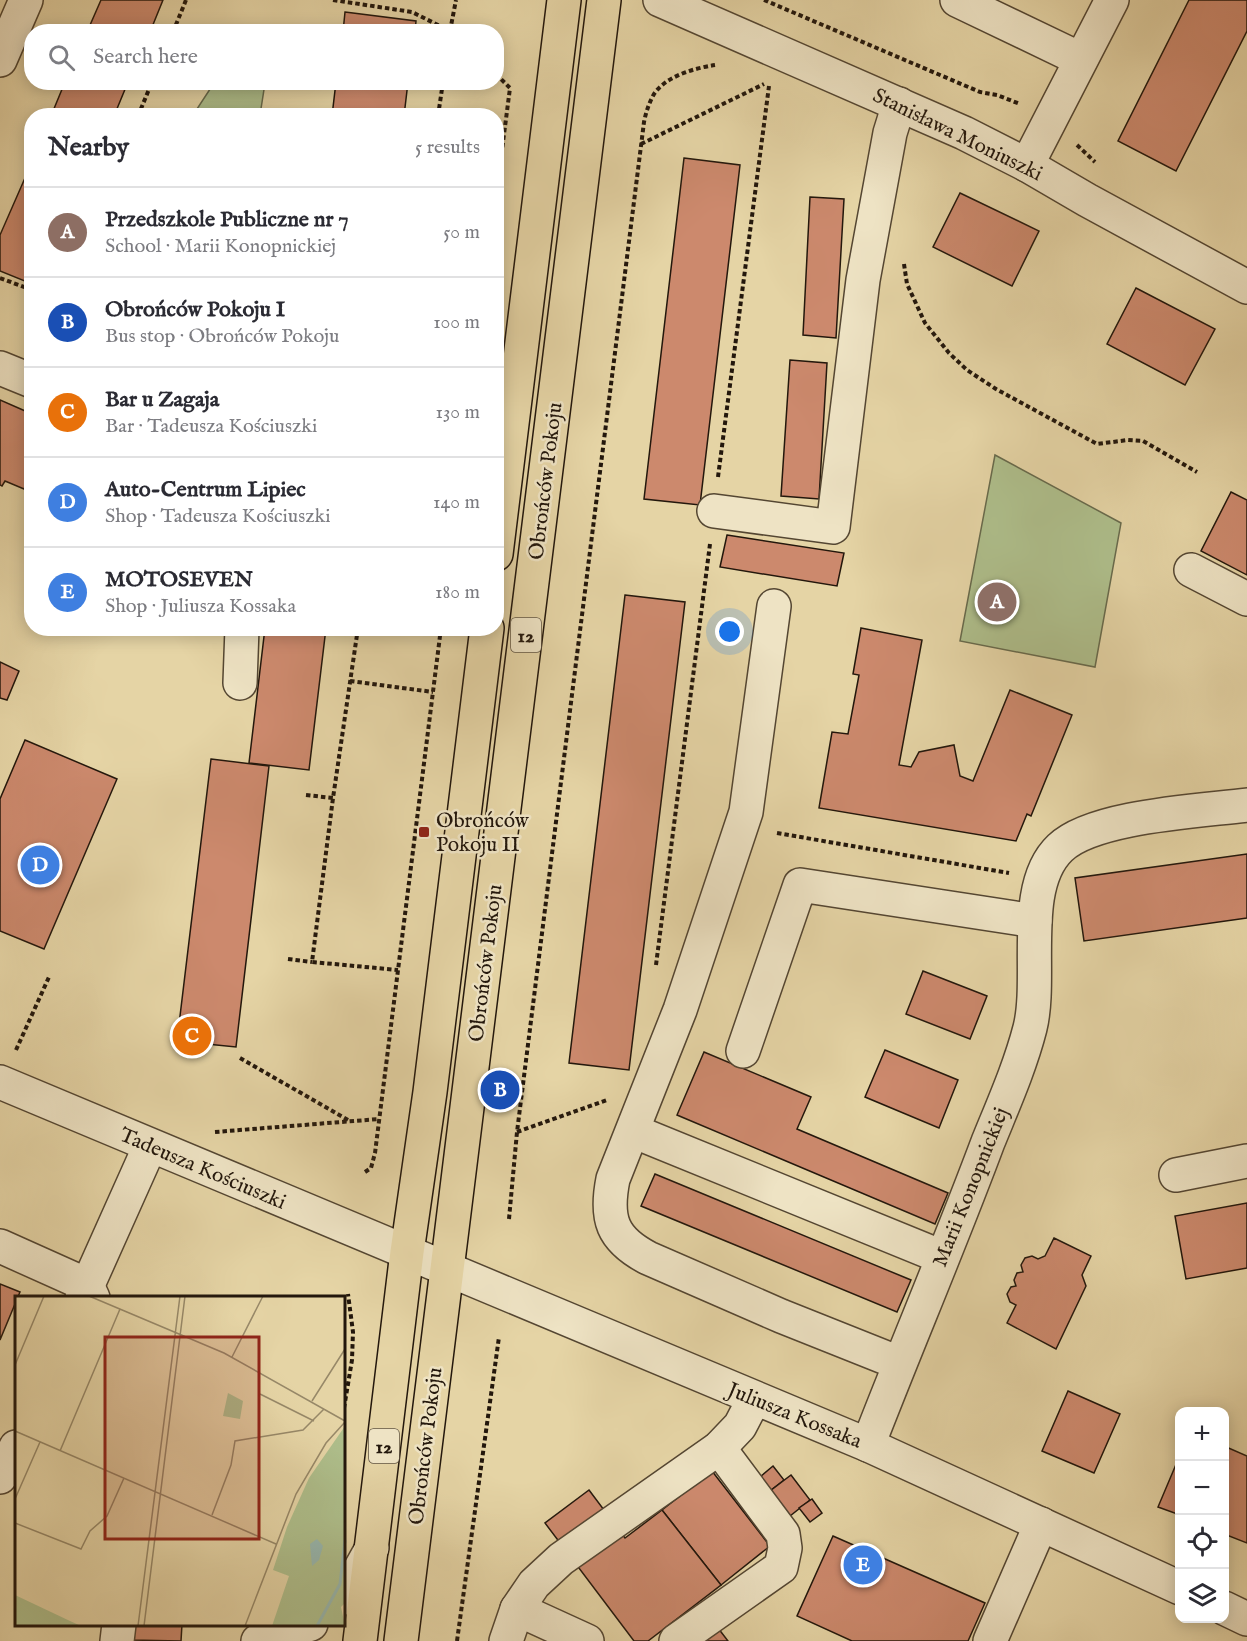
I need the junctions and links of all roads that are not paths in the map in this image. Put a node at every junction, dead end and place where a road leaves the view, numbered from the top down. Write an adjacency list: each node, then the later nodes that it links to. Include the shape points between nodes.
1 (26, 0): 8 (street)
2 (564, 0): 14 (main road, Obrońców Pokoju)
3 (604, 0): 33 (main road, Obrońców Pokoju / 12)
4 (660, 0): 9 (street, Stanisława Moniuszki)
5 (957, 0): 7 (street)
6 (1112, 0): 7 (street)
7 (1080, 59): 10 (street)
8 (0, 60)
9 (899, 104): 10 (street, Stanisława Moniuszki); 15 (street, via 890,133 863,280 833,527)
10 (1027, 165): 11 (street, Stanisława Moniuszki)
11 (1247, 287)
12 (0, 369): 13 (street)
13 (24, 378)
14 (504, 489)
15 (714, 511)
16 (1191, 570): 17 (street)
17 (1247, 599)
18 (774, 606): 26 (street, via 746,812 680,1010)
19 (242, 636): 21 (street)
20 (486, 636): 31 (main road, Obrońców Pokoju / 12)
21 (240, 683)
22 (1247, 805): 23 (street, Marii Konopnickiej, via 1120,822 1075,837 1058,850 1048,865)
23 (1035, 921): 24 (street, via 800,885); 32 (street, Marii Konopnickiej, via 1034,1006 1026,1043)
24 (743, 1051)
25 (0, 1082): 27 (street, Tadeusza Kościuszki)
26 (633, 1131): 32 (street); 35 (street, via 612,1179 609,1196 617,1235 630,1249)
27 (150, 1146): 31 (street, Tadeusza Kościuszki); 34 (street)
28 (1247, 1161): 29 (street)
29 (1176, 1175)
30 (0, 1246): 34 (street)
31 (407, 1252): 33 (street, Juliusza Kossaka); 42 (main road, Obrońców Pokoju / 12)
32 (942, 1257): 35 (street, Marii Konopnickiej)
33 (446, 1269): 36 (street, Juliusza Kossaka); 53 (main road, Obrońców Pokoju / 12)
34 (87, 1293)
35 (899, 1363): 37 (street, Marii Konopnickiej)
36 (754, 1399): 37 (street, Juliusza Kossaka); 38 (street, via 740,1425)
37 (868, 1445): 41 (street, Juliusza Kossaka)
38 (719, 1448): 45 (street, via 561,1559 534,1584); 56 (street, via 783,1534 781,1567)
39 (15, 1449): 40 (street)
40 (0, 1477)
41 (1041, 1524): 43 (street, Juliusza Kossaka); 57 (street)
42 (372, 1548): 44 (street); 52 (main road, Obrońców Pokoju / 12)
43 (1175, 1586)
44 (345, 1596)
45 (518, 1609): 54 (street); 55 (street)
46 (1229, 1610): 47 (street)
47 (1247, 1619)
48 (119, 1626): 50 (street)
49 (305, 1626): 51 (street)
50 (117, 1641)
51 (258, 1641)
52 (360, 1641)
53 (401, 1641)
54 (506, 1641)
55 (587, 1641)
56 (676, 1641)
57 (990, 1641)

